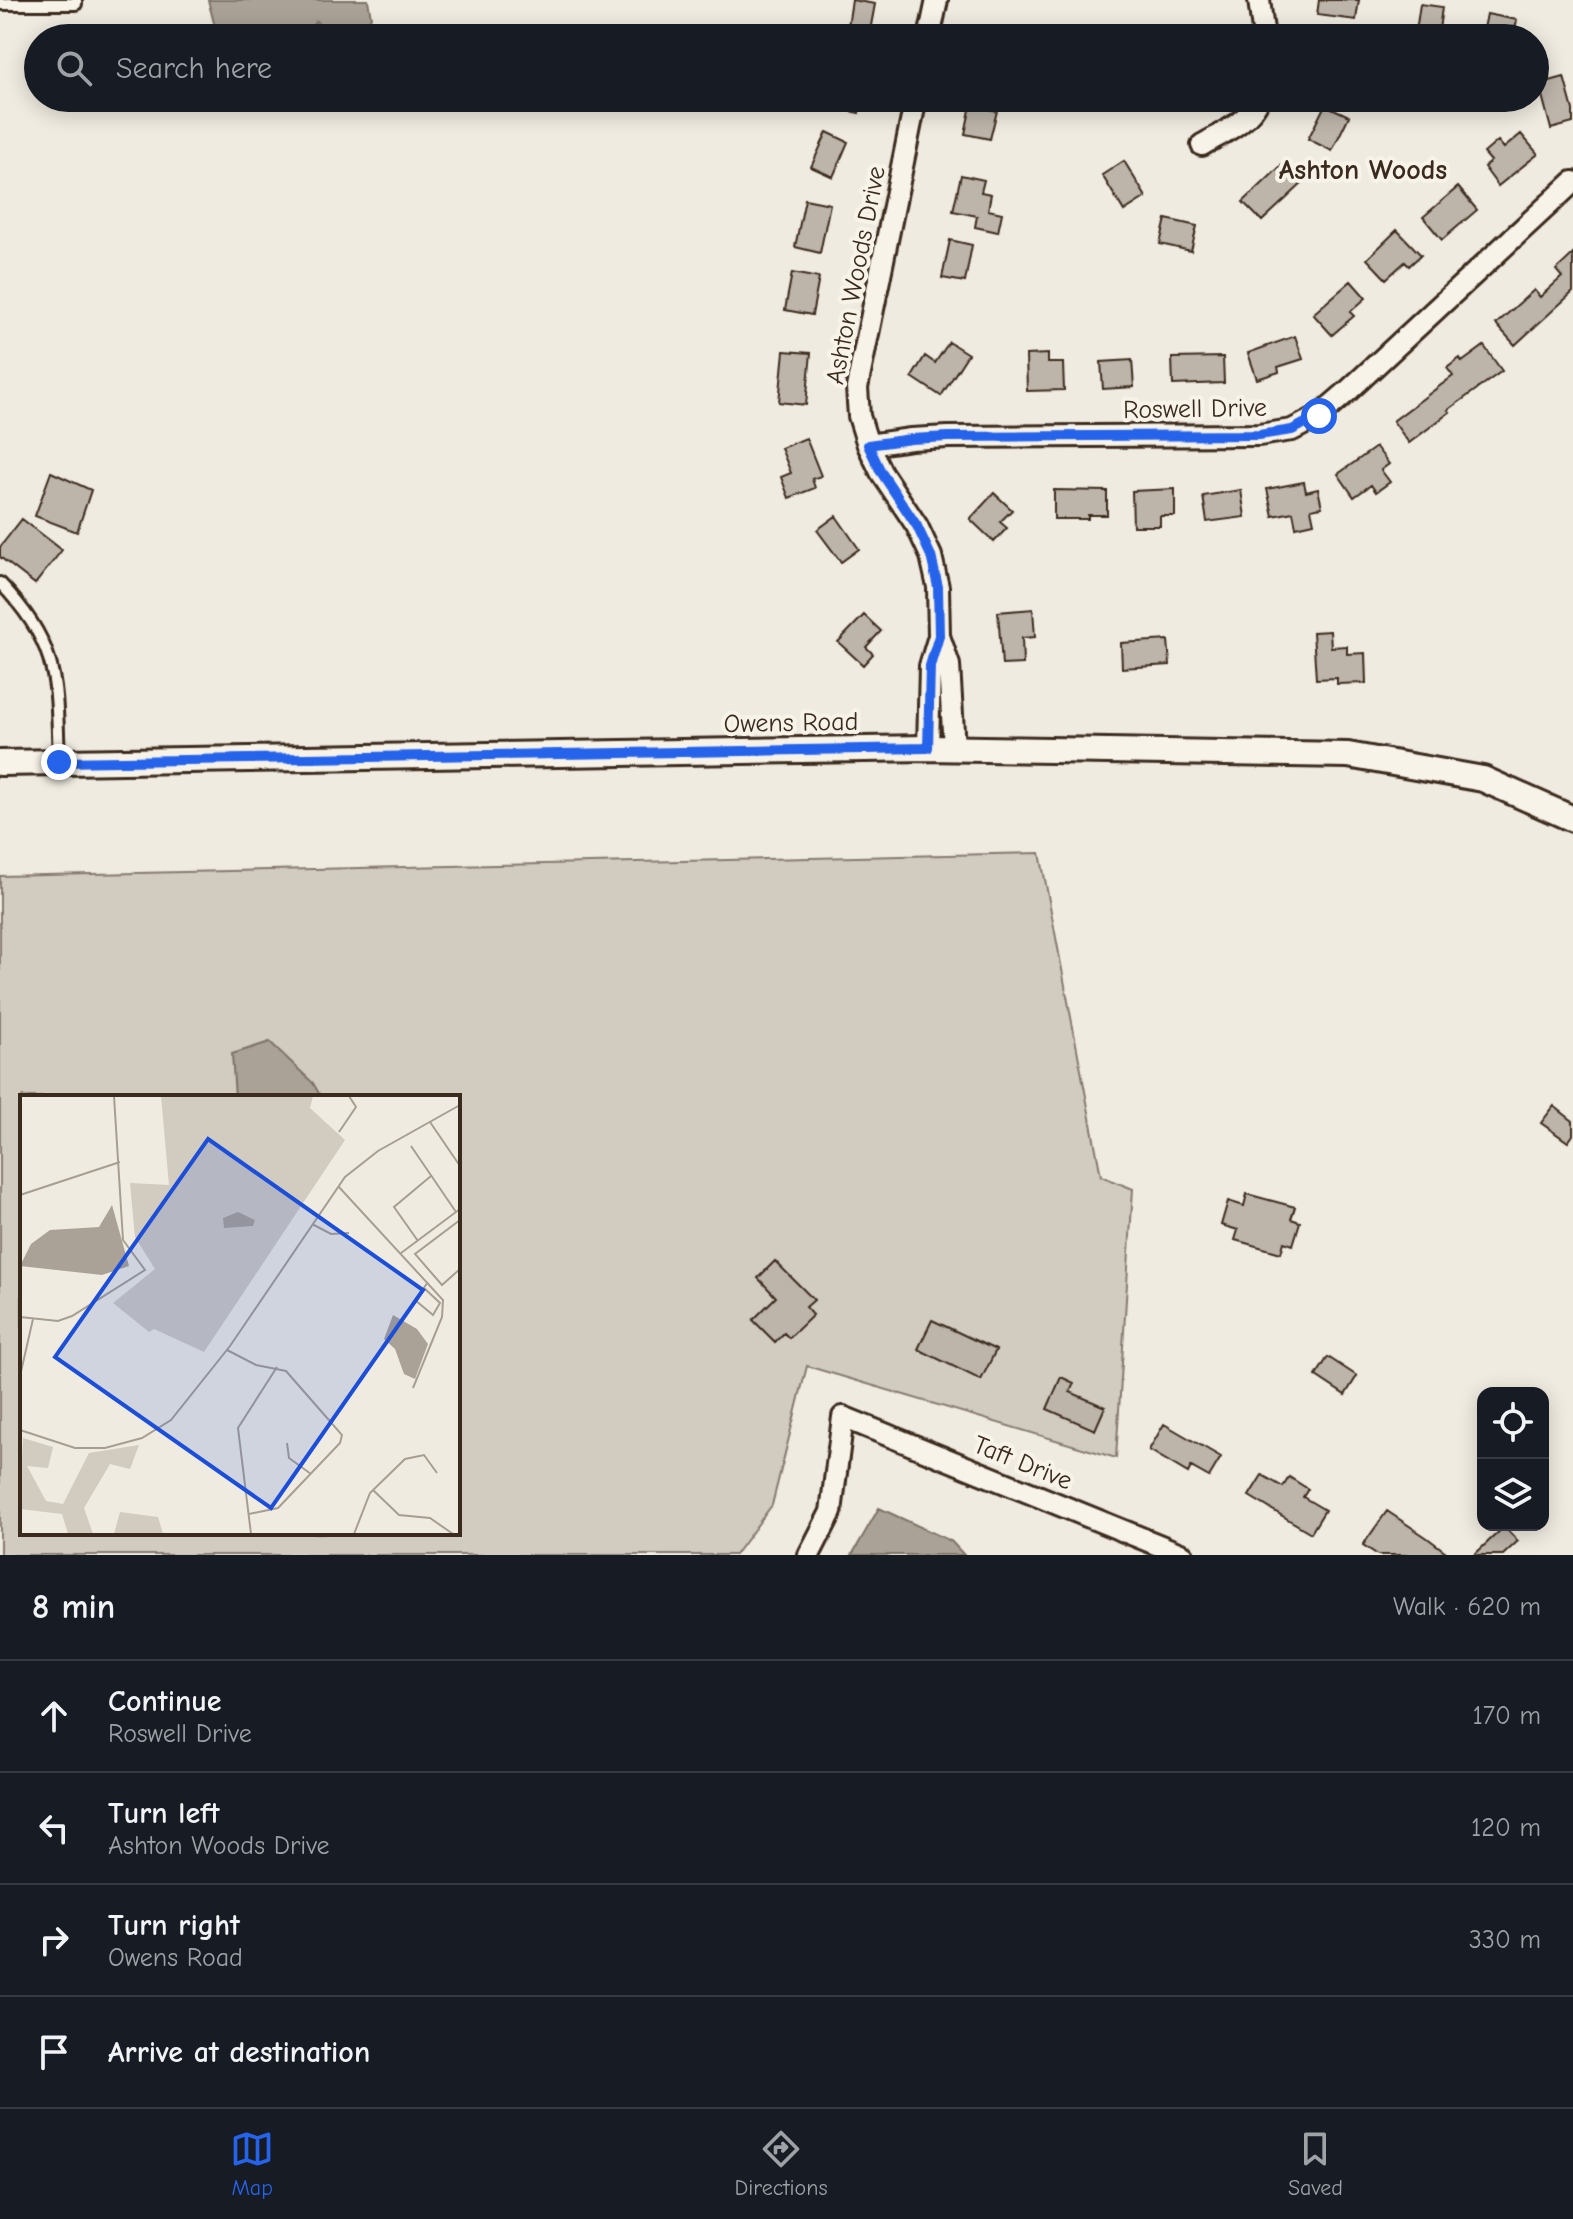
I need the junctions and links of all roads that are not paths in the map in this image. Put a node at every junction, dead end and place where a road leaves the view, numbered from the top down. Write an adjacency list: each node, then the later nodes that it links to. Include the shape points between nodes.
1 (76, 0): 4 (lane)
2 (937, 0): 5 (street)
3 (1259, 0): 6 (street)
4 (0, 4)
5 (932, 24)
6 (1262, 24)
7 (913, 112): 11 (street, Ashton Woods Drive, via 857,388)
8 (1250, 112): 9 (street)
9 (1202, 145)
10 (1573, 182): 11 (street, Roswell Drive, via 1348,391 1292,430 1259,435 948,437)
11 (868, 445): 13 (street, Ashton Woods Drive, via 931,556)
12 (0, 583): 16 (lane, via 31,620 50,658)
13 (939, 636): 14 (street, Ashton Woods Drive, via 930,666); 15 (street, Ashton Woods Drive, via 949,665)
14 (928, 748): 15 (street, Owens Road); 16 (street, Owens Road)
15 (954, 748): 18 (street, Owens Road, via 1348,755 1483,779)
16 (59, 762): 17 (street, Owens Road)
17 (0, 763)
18 (1573, 819)
19 (809, 1555): 20 (street, Taft Drive, via 831,1512 843,1417)
20 (1183, 1555)

